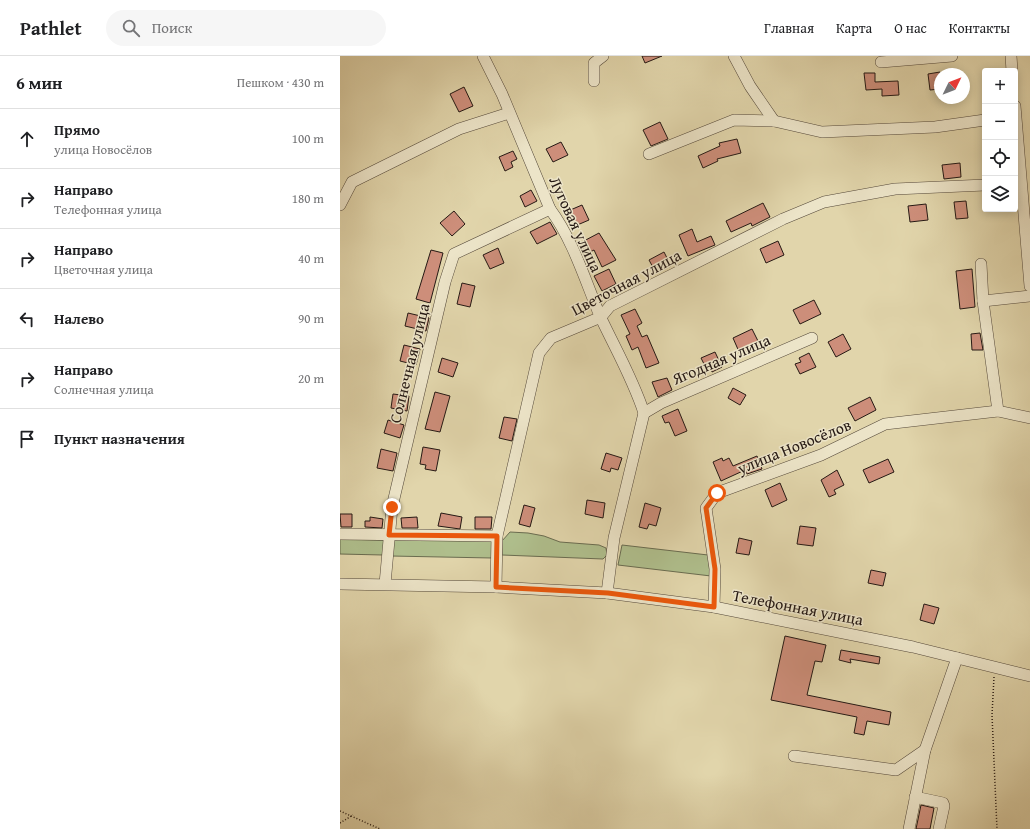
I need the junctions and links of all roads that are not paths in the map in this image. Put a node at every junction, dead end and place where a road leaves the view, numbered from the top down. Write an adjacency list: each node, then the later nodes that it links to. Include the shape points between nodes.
1 (483, 56): 9 (street, Луговая улица)
2 (603, 56): 8 (street, via 594,63)
3 (734, 56): 11 (street, via 750,86)
4 (952, 56): 6 (street)
5 (1011, 56): 7 (street)
6 (882, 62)
7 (1012, 68)
8 (594, 81)
9 (509, 113): 18 (street, via 459,129 352,182); 19 (street, Луговая улица)
10 (982, 120): 11 (street, via 935,127 822,132)
11 (774, 121): 13 (street, via 734,120)
12 (1016, 140): 14 (street)
13 (649, 154)
14 (1018, 176)
15 (1018, 184): 17 (street)
16 (982, 185): 24 (street, Цветочная улица, via 895,189 824,202 783,219 610,306)
17 (1026, 199): 21 (street)
18 (340, 205)
19 (550, 209): 24 (street, Луговая улица, via 561,224); 30 (street, Солнечная улица, via 454,254 403,457)
20 (981, 264): 23 (street)
21 (1030, 286)
22 (1030, 296): 23 (street)
23 (983, 301): 26 (street)
24 (601, 317): 27 (street, Луговая улица, via 638,392); 31 (street, Цветочная улица, via 551,338 539,353)
25 (812, 338): 27 (street, Ягодная улица, via 661,402)
26 (998, 411): 28 (street, улица Новосёлов); 36 (street, улица Новосёлов, via 885,424 821,455 717,493 706,508 715,569)
27 (644, 413): 35 (street, via 614,538)
28 (1030, 418)
29 (340, 534): 30 (street)
30 (389, 535): 31 (street); 33 (street, Солнечная улица)
31 (497, 536): 34 (street, Цветочная улица)
32 (340, 584): 33 (street, Телефонная улица)
33 (385, 584): 34 (street, Телефонная улица)
34 (496, 587): 35 (street, Телефонная улица)
35 (608, 593): 36 (street, Телефонная улица)
36 (714, 607): 37 (street, Телефонная улица)
37 (957, 658): 38 (street, Телефонная улица); 39 (street)
38 (1030, 676)
39 (925, 750): 40 (street, via 896,770); 41 (street)
40 (794, 756)
41 (915, 797): 42 (street); 43 (street, via 943,803)
42 (908, 829)
43 (939, 829)

